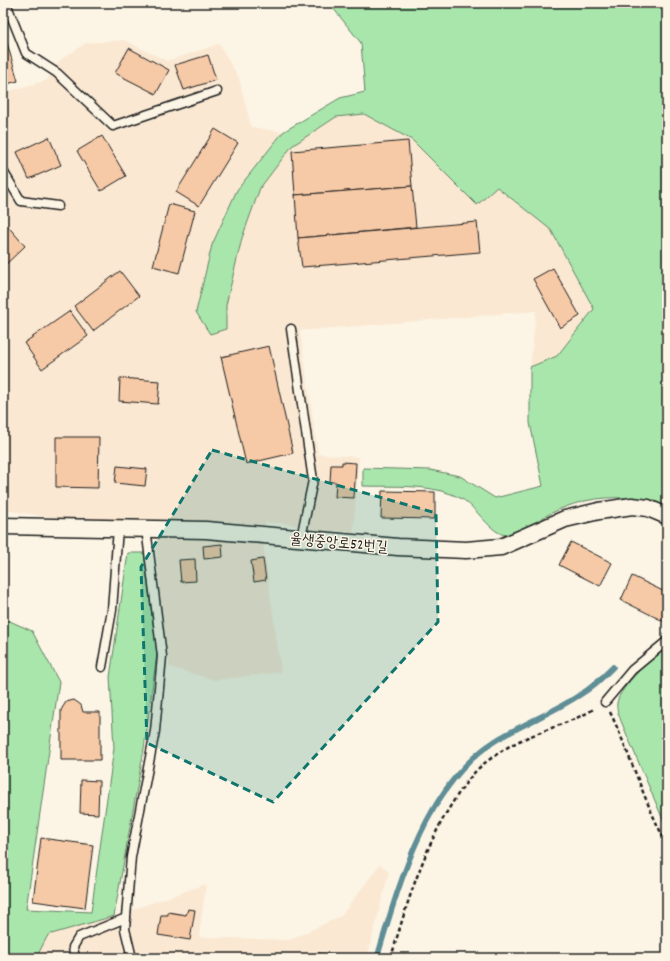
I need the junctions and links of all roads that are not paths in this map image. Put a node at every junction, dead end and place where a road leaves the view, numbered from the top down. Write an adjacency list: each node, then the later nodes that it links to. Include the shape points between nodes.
1 (6, 3): 2 (lane, via 26,53 57,73 113,126)
2 (218, 91)
3 (3, 172): 4 (lane, via 21,201)
4 (58, 206)
5 (290, 329): 10 (lane, via 313,480)
6 (667, 516): 10 (street, 율생중앙로52번길, via 648,508 632,506 599,510 564,519 500,547 466,550)
7 (3, 526): 8 (street, 율생중앙로52번길)
8 (118, 528): 9 (street, 율생중앙로52번길); 12 (lane, via 112,610)
9 (146, 528): 10 (street, 율생중앙로52번길); 14 (lane, via 162,656 155,731 131,857)
10 (301, 538)
11 (667, 641): 13 (lane, via 632,670)
12 (102, 667)
13 (605, 702)
14 (126, 918): 15 (lane, via 79,937 73,947); 16 (lane, via 125,930)
15 (75, 958)
16 (132, 958)

